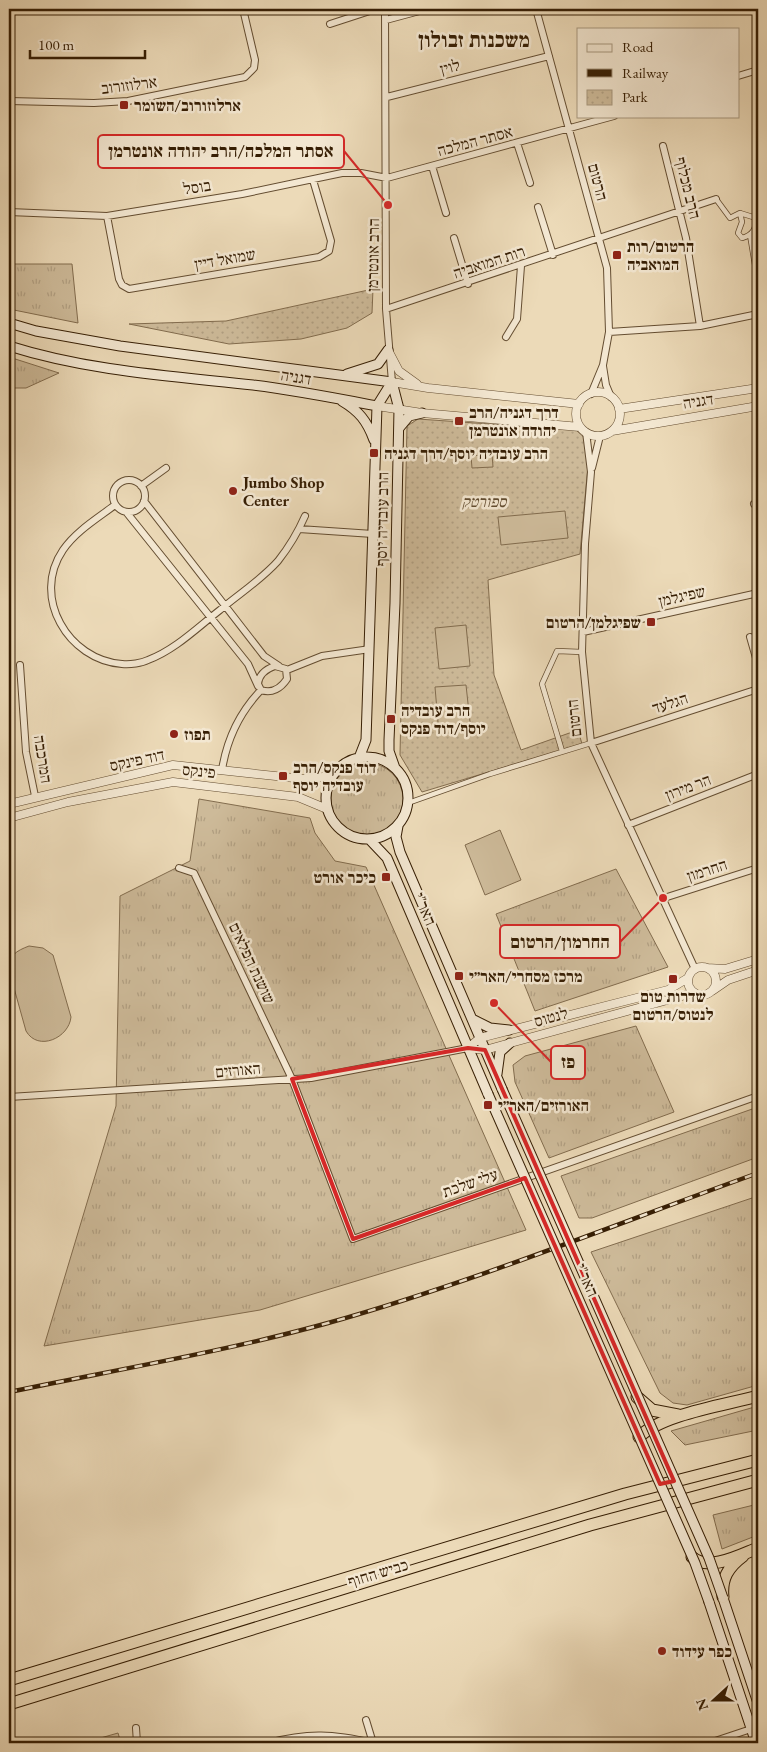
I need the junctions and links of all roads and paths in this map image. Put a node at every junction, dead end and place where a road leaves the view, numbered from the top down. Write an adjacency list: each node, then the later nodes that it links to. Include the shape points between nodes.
1 (243, 9): 12 (street, ארלוזורוב, via 255,60 250,74 238,80 128,101)
2 (376, 9): 7 (street)
3 (385, 9): 6 (street, הרב אונטרמן)
4 (427, 9): 6 (street)
5 (536, 9): 8 (street, הרטום)
6 (386, 20): 11 (street, הרב אונטרמן)
7 (330, 24)
8 (549, 56): 11 (street, לוין); 14 (street, הרטום)
9 (758, 70): 10 (street)
10 (740, 75)
11 (387, 97): 18 (street, הרב אונטרמן)
12 (9, 101)
13 (607, 118): 14 (street, אסתר המלכה)
14 (569, 129): 15 (street, אסתר המלכה); 30 (street, הרטום)
15 (517, 143): 17 (street, אסתר המלכה); 20 (street)
16 (663, 146): 26 (street, הרב מכלוף)
17 (432, 166): 18 (street, אסתר המלכה); 25 (street)
18 (387, 178): 19 (street, בוסל, via 342,173); 35 (street, הרב אונטרמן)
19 (313, 180): 27 (street, בוסל); 27 (street, שמואל דיין, via 331,241 329,251 319,256 129,289 122,286 119,279)
20 (530, 183)
21 (716, 199): 24 (street, via 730,218); 26 (street, רות המואביה)
22 (538, 207): 31 (street)
23 (9, 212): 27 (street, בוסל)
24 (740, 212): 28 (street, via 756,218 756,226); 28 (street, via 742,222 738,233 742,238)
25 (446, 213)
26 (679, 213): 30 (street, רות המואביה); 38 (street, הרב מכלוף, via 696,290)
27 (107, 216)
28 (750, 235): 33 (street)
29 (454, 238): 34 (street)
30 (599, 240): 31 (street, רות המואביה); 39 (street, הרטום, via 607,268)
31 (554, 255): 32 (street, רות המואביה)
32 (521, 266): 34 (street, רות המואביה); 40 (street, via 517,320)
33 (758, 283)
34 (468, 284): 35 (street, רות המואביה)
35 (386, 309): 42 (street, הרב אונטרמן)
36 (758, 314): 38 (street)
37 (9, 323): 44 (main road, דגניה, via 120,346)
38 (700, 326): 39 (street)
39 (609, 332): 43 (street, הרטום)
40 (506, 337)
41 (9, 346): 50 (main road, דגניה, via 118,371 256,385)
42 (388, 350): 44 (main road, via 378,364); 45 (street, הרב אונטרמן); 46 (street, via 394,364 406,377)
43 (603, 365): 48 (street, הרטום); 49 (street, הרטום)
44 (341, 375): 45 (main road, דגניה)
45 (392, 382): 46 (street, דגניה); 52 (main road); 54 (main road, הרב עובדיה יוסף)
46 (428, 388): 51 (street, דגניה)
47 (758, 388): 55 (street, דגניה)
48 (591, 394): 49 (street, via 602,393); 51 (street)
49 (611, 397): 55 (street)
50 (337, 399): 52 (main road, דגניה); 61 (main road, via 360,413)
51 (579, 404): 57 (street, via 576,418)
52 (376, 406): 54 (street, דגניה); 61 (main road, הרב עובדיה יוסף)
53 (758, 406): 59 (street, דגניה)
54 (399, 409): 56 (street, דגניה); 58 (main road, הרב עובדיה יוסף)
55 (619, 409): 59 (street)
56 (422, 413): 57 (street, דגניה); 58 (main road, via 405,419)
57 (583, 429): 60 (street); 63 (street, הרטום)
58 (398, 431): 87 (main road, הרב עובדיה יוסף, via 389,740)
59 (612, 431): 60 (street)
60 (600, 436): 63 (street, הרטום)
61 (376, 445): 70 (main road, הרב עובדיה יוסף)
62 (166, 468): 64 (street)
63 (591, 472): 74 (street, הרטום)
64 (141, 486): 65 (street); 66 (street, via 133,481 120,482 113,492)
65 (144, 501): 67 (street, via 137,510); 72 (street)
66 (115, 505): 67 (street); 73 (street, via 63,549 53,571 51,593 56,615 67,634 82,650 102,661 124,665 148,660 173,646)
67 (127, 513): 73 (street)
68 (305, 516): 69 (street)
69 (299, 529): 70 (street); 72 (street, via 269,570)
70 (373, 534): 76 (main road, הרב עובדיה יוסף)
71 (758, 593): 74 (street, שפיגלמן)
72 (225, 605): 73 (street); 80 (street, via 265,657)
73 (210, 617): 82 (street, via 249,666)
74 (583, 632): 77 (street, הרטום)
75 (750, 637): 79 (street)
76 (370, 649): 81 (street, via 322,656); 86 (main road, הרב עובדיה יוסף, via 366,740)
77 (582, 652): 84 (street, הרטום); 85 (street, via 557,651 542,684)
78 (20, 665): 91 (street, המרכבה, via 26,752)
79 (758, 665)
80 (279, 666): 81 (street); 82 (street, via 263,672 259,678)
81 (288, 670): 82 (street, via 287,679 281,686 269,691)
82 (260, 688): 88 (street, via 227,743)
83 (758, 689): 84 (street, הגלעד)
84 (591, 743): 85 (street); 96 (street, הרטום)
85 (562, 751): 92 (street)
86 (358, 758): 87 (main road, via 378,759); 90 (main road, via 346,763)
87 (394, 768): 92 (main road, via 405,784)
88 (222, 770): 90 (street, דוד פינקס, via 304,779); 91 (street, דוד פינקס, via 173,765)
89 (758, 774): 96 (street, הר מירון)
90 (332, 776): 94 (main road, via 326,794)
91 (35, 796): 93 (street, דוד פינקס)
92 (408, 803): 97 (main road)
93 (9, 804)
94 (327, 808): 95 (street, פינקס, via 298,798 173,782 68,802); 98 (main road, via 335,824 345,833)
95 (9, 818)
96 (628, 825): 101 (street, הרטום)
97 (398, 826): 98 (main road, via 388,834); 109 (main road, האר"י, via 396,837 400,852)
98 (369, 840): 113 (main road, האר"י, via 387,858)
99 (179, 868): 116 (street, שושנת הפלאים, via 194,873)
100 (758, 868): 101 (street, החרמון)
101 (664, 898): 104 (street, הרטום)
102 (758, 959): 103 (street, via 725,969)
103 (706, 968): 104 (street); 107 (street, via 715,978)
104 (695, 969): 106 (street)
105 (758, 970): 107 (street, via 728,980)
106 (688, 978): 108 (street, via 688,986); 110 (street, לנטוס, via 668,990)
107 (712, 991): 108 (street, via 705,995)
108 (693, 993): 112 (street, לנטוס)
109 (471, 1018): 110 (main road, via 490,1028); 111 (main road, האר"י)
110 (509, 1030): 111 (street, לנטוס)
111 (480, 1038): 113 (street, לנטוס); 114 (main road, האר"י)
112 (510, 1043): 114 (street, לנטוס); 115 (main road, via 498,1058)
113 (468, 1048): 114 (street, לנטוס); 116 (street, האורזים); 123 (main road, האר"י, bridge)
114 (485, 1050): 115 (main road, האר"י)
115 (497, 1077): 119 (main road, האר"י, bridge)
116 (292, 1079): 117 (street, עלי שלכת, via 353,1239); 118 (street, האורזים)
117 (758, 1096)
118 (9, 1097)
119 (637, 1396): 121 (highway, via 657,1412); 122 (main road, האר"י, bridge)
120 (758, 1396): 121 (highway)
121 (690, 1414): 122 (highway)
122 (651, 1428): 123 (highway); 128 (main road, האר"י, bridge)
123 (639, 1437): 127 (main road, האר"י, bridge)
124 (758, 1460): 130 (highway, כביש החוף, via 625,1494)
125 (758, 1480): 132 (highway, כביש החוף, via 590,1525)
126 (755, 1549): 128 (highway); 129 (highway, bridge, via 737,1561 726,1574 722,1584)
127 (692, 1556): 128 (highway, bridge); 135 (main road, האר"י, bridge)
128 (710, 1562): 129 (main road, האר"י, bridge)
129 (723, 1597): 131 (main road, האר"י)
130 (9, 1680)
131 (758, 1703)
132 (9, 1704)
133 (366, 1720): 138 (street)
134 (136, 1728): 136 (street)
135 (751, 1729): 139 (street); 140 (main road, האר"י)
136 (137, 1743)
137 (268, 1743): 138 (street, via 315,1734)
138 (373, 1743)
139 (709, 1743)
140 (756, 1743)

